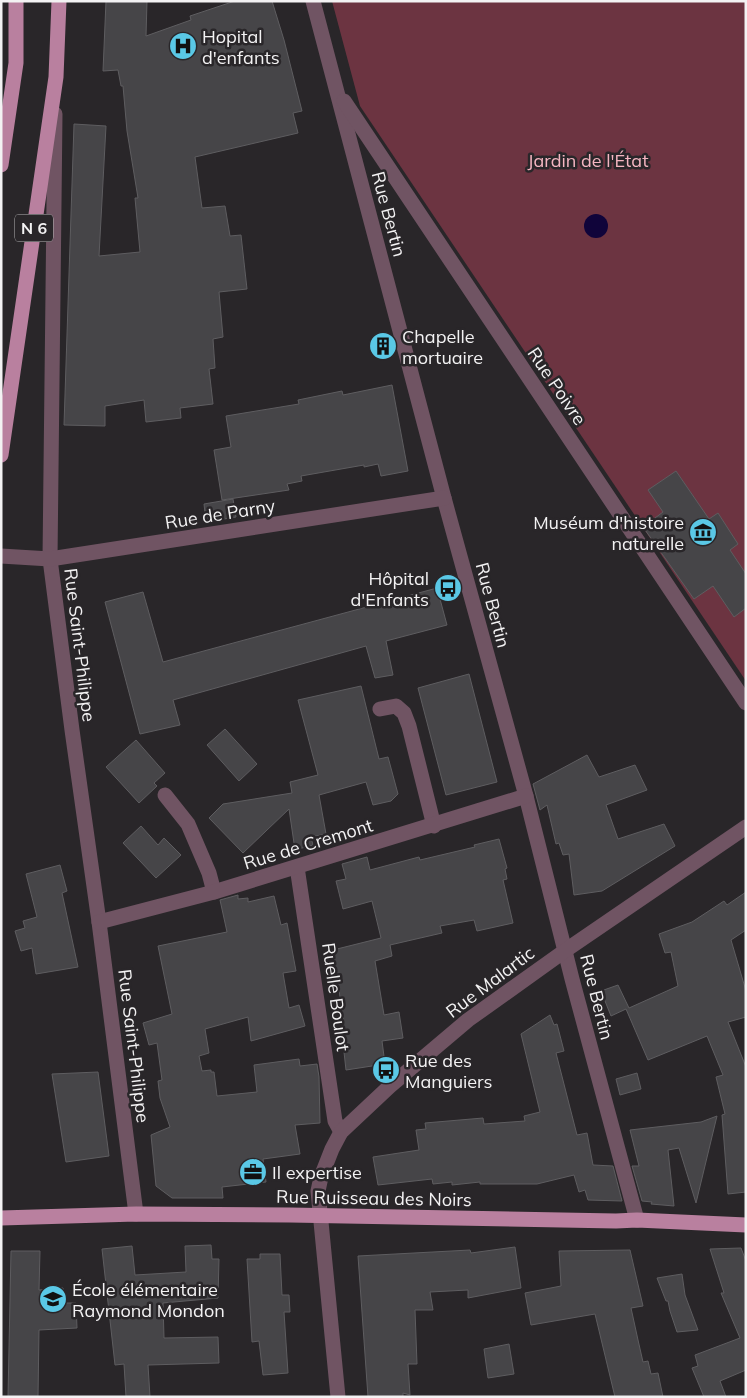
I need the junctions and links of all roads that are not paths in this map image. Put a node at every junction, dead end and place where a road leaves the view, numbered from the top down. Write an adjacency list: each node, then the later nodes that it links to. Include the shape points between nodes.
1 (16, 1): 6 (main road, via 16,63)
2 (59, 1): 4 (main road, N 6)
3 (313, 1): 5 (street, Rue Bertin)
4 (56, 77): 7 (main road, N 6); 10 (street, Rue Saint-Philippe)
5 (336, 89): 8 (street, Rue Bertin); 11 (street, Rue Poivre)
6 (1, 165)
7 (1, 455)
8 (444, 498): 10 (street, Rue de Parny); 14 (street, Rue Bertin)
9 (1, 556): 10 (street, Rue de Parny)
10 (50, 559): 19 (street, Rue Saint-Philippe)
11 (746, 703)
12 (380, 709): 15 (street, via 396,706 404,713)
13 (165, 795): 18 (street, via 188,824)
14 (526, 796): 15 (street, Rue de Cremont); 20 (street, Rue Bertin)
15 (434, 826): 17 (street, Rue de Cremont)
16 (746, 827): 20 (street, Rue Malartic)
17 (297, 867): 18 (street, Rue de Cremont); 21 (street, Ruelle Boulot, via 335,1120)
18 (214, 892): 19 (street, Rue de Cremont)
19 (99, 922): 22 (street, Rue Saint-Philippe)
20 (566, 950): 21 (street, Rue Malartic, via 468,1020); 25 (street, Rue Bertin)
21 (341, 1132): 23 (street, Rue Malartic, via 321,1177 318,1191)
22 (136, 1214): 23 (main road, Rue Ruisseau des Noirs); 24 (main road, Rue Ruisseau des Noirs)
23 (320, 1215): 25 (main road, Rue Ruisseau des Noirs); 27 (street)
24 (1, 1218)
25 (637, 1220): 26 (main road, Rue Ruisseau des Noirs)
26 (746, 1225)
27 (338, 1397)

